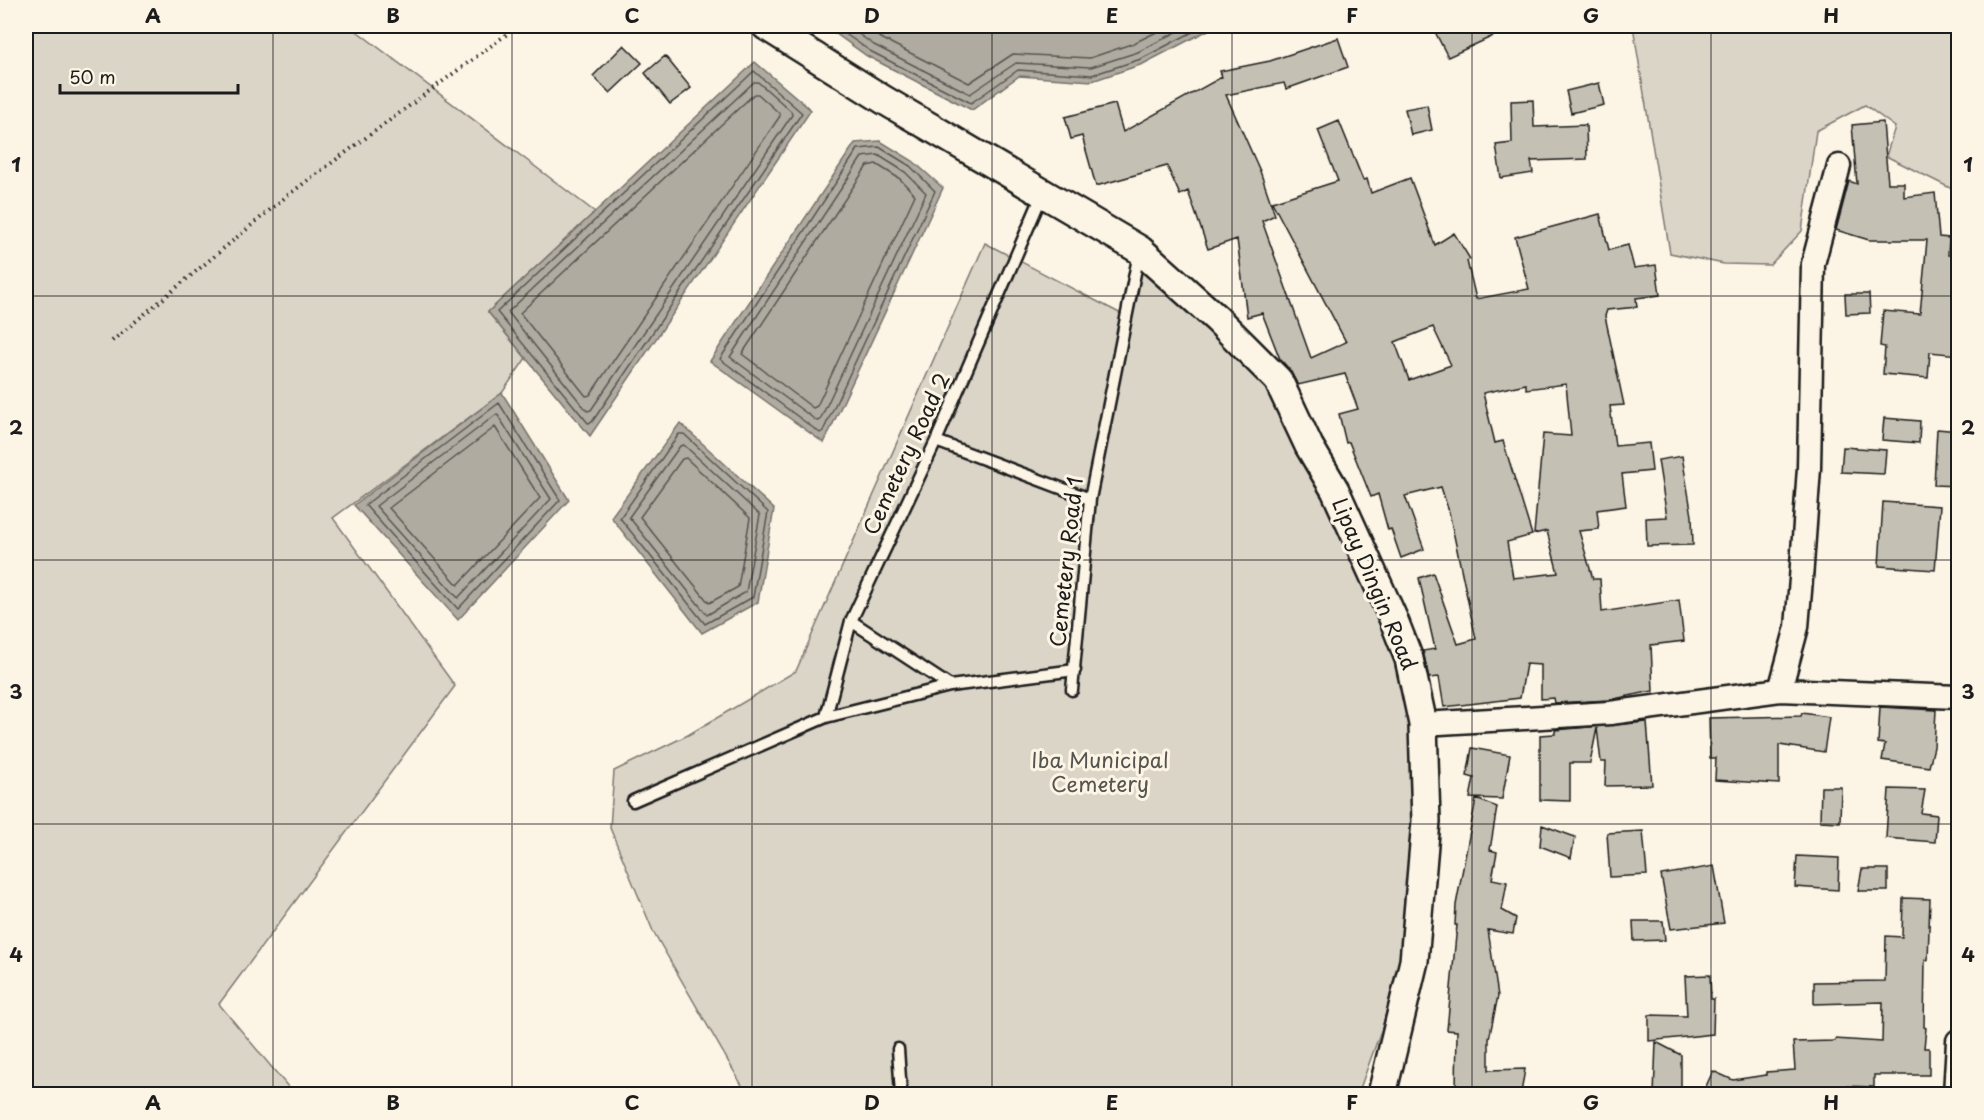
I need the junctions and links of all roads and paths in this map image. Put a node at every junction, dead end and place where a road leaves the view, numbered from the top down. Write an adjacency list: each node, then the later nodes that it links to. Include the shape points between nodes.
1 (518, 26): 6 (path, via 288,195)
2 (766, 26): 4 (street, Lipay Dingin Road)
3 (1839, 166): 13 (street, via 1813,264 1809,468 1801,579 1797,627)
4 (1043, 193): 5 (street, Lipay Dingin Road); 7 (lane, Cemetery Road 2)
5 (1140, 250): 8 (lane, Cemetery Road 1); 16 (street, Lipay Dingin Road, via 1278,380 1335,490 1393,618 1409,659)
6 (112, 341)
7 (936, 441): 8 (lane); 9 (lane, Cemetery Road 2)
8 (1090, 499): 10 (lane, Cemetery Road 1)
9 (851, 621): 11 (lane); 15 (lane, Cemetery Road 2)
10 (1075, 670): 11 (lane, Cemetery Road 1); 12 (lane)
11 (950, 686): 15 (lane, Cemetery Road 1)
12 (1072, 690)
13 (1780, 690): 14 (street); 16 (street, via 1610,713)
14 (1959, 697)
15 (826, 717): 17 (lane, Cemetery Road 1)
16 (1423, 724): 21 (street, Lipay Dingin Road, via 1426,821 1414,961)
17 (633, 801)
18 (1959, 1041): 22 (street)
19 (898, 1049): 20 (lane)
20 (901, 1095)
21 (1382, 1095)
22 (1955, 1095)

